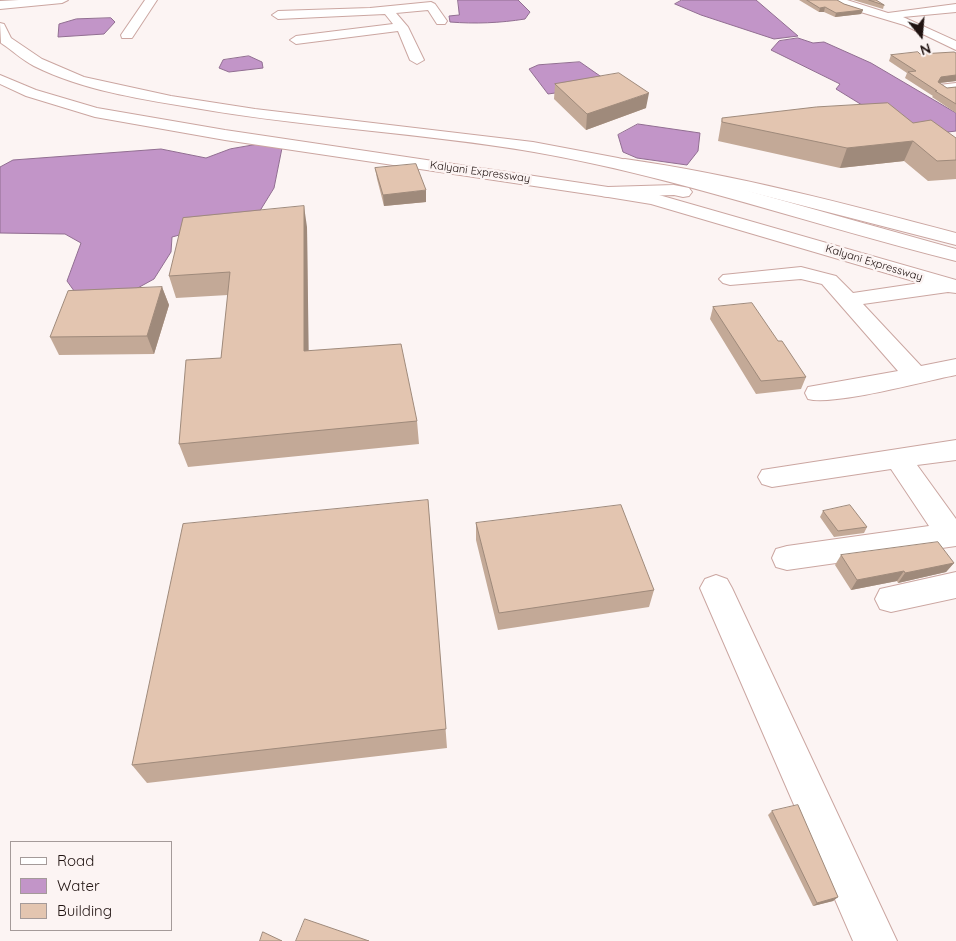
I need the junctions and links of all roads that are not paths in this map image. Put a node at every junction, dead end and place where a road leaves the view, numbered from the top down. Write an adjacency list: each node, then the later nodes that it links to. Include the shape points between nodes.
1 (62, 0): 5 (main road)
2 (151, 0): 13 (main road)
3 (838, 0): 9 (main road)
4 (403, 4): 7 (main road); 10 (main road, via 433,7)
5 (0, 6)
6 (956, 8): 9 (main road)
7 (388, 11): 8 (main road); 12 (main road)
8 (278, 15)
9 (882, 15): 15 (main road, via 908,22)
10 (441, 21)
11 (0, 27): 20 (main road, via 6,40 37,62 80,80 255,114 532,147)
12 (402, 27): 14 (main road); 18 (main road)
13 (128, 35)
14 (296, 40)
15 (956, 46)
16 (956, 52): 17 (main road)
17 (940, 54)
18 (417, 60)
19 (0, 79): 21 (main road, Kalyani Expressway, via 31,93 94,112 225,135)
20 (618, 164): 22 (main road, via 681,171); 23 (main road, via 721,189)
21 (608, 192): 25 (main road, Kalyani Expressway, via 653,199); 25 (main road, Kalyani Expressway, via 674,190 896,250)
22 (956, 239)
23 (956, 255)
24 (730, 279): 26 (main road, via 801,273 818,275 829,280)
25 (954, 281): 26 (main road)
26 (848, 300): 28 (main road)
27 (956, 367): 28 (main road)
28 (916, 376): 29 (main road)
29 (818, 393)
30 (956, 450): 31 (main road)
31 (898, 459): 32 (main road); 33 (main road)
32 (772, 478)
33 (954, 534): 34 (main road)
34 (787, 558)
35 (956, 585): 37 (main road)
36 (716, 588): 38 (main road)
37 (890, 599)
38 (875, 941)

